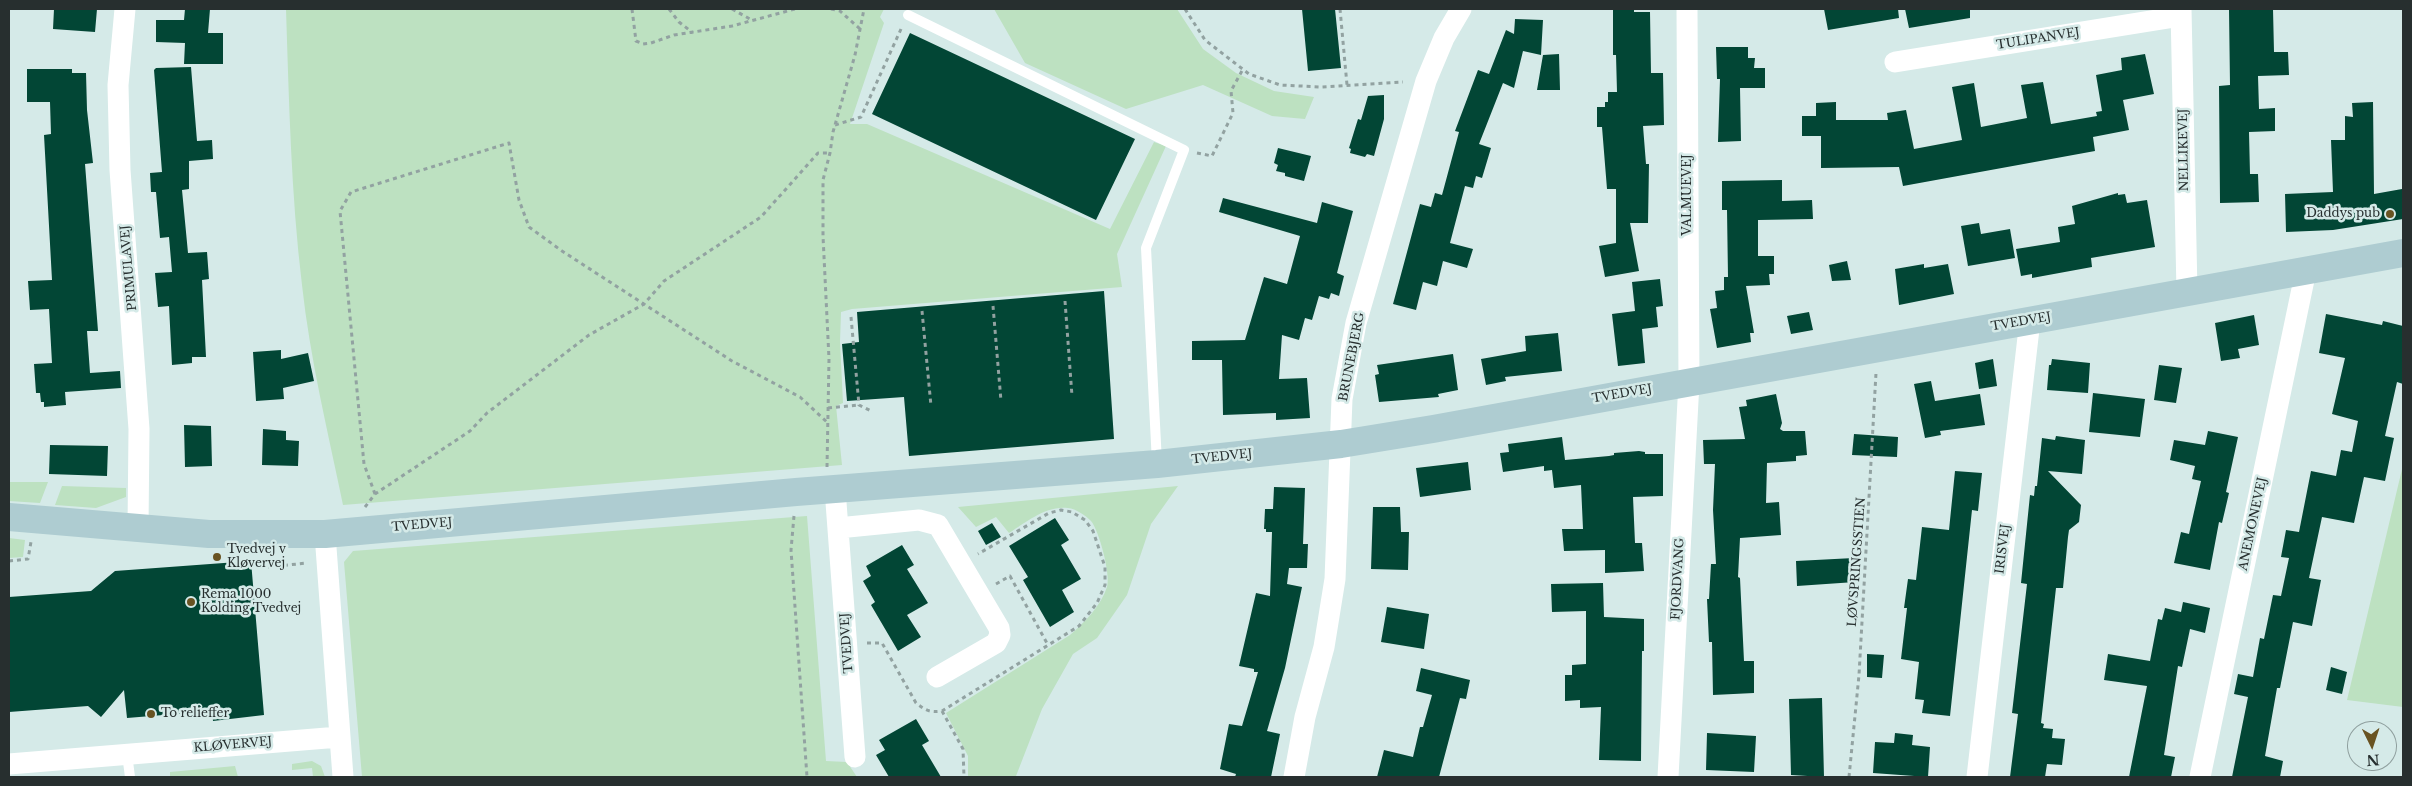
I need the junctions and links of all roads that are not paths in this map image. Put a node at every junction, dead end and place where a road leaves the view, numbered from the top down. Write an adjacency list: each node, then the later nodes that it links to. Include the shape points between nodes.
1 (125, 9): 16 (street, PRIMULAVEJ, via 118,85 120,160 139,429)
2 (1461, 9): 12 (street, BRUNEBJERG, via 1444,38 1426,81 1356,323 1342,399)
3 (1687, 9): 11 (street, VALMUEVEJ)
4 (2181, 12): 6 (street, TULIPANVEJ); 9 (street, NELLIKEVEJ)
5 (908, 15): 13 (lane, via 1184,150 1146,248)
6 (1895, 62)
7 (2403, 253): 8 (street, TVEDVEJ)
8 (2306, 270): 9 (street, TVEDVEJ); 29 (street, ANEMONEVEJ)
9 (2187, 292): 10 (street, TVEDVEJ)
10 (2030, 320): 11 (street, TVEDVEJ); 28 (street, IRISVEJ)
11 (1689, 382): 12 (street, TVEDVEJ); 27 (street, FJORDVANG)
12 (1341, 444): 13 (street, TVEDVEJ); 26 (street, BRUNEBJERG, via 1335,580 1324,647 1305,717)
13 (1157, 464): 14 (street, TVEDVEJ)
14 (831, 490): 17 (street, TVEDVEJ); 18 (street, TVEDVEJ)
15 (9, 517): 16 (street, TVEDVEJ)
16 (138, 528): 18 (street, TVEDVEJ, via 209,534)
17 (838, 528): 19 (street, via 919,520 938,525 1000,628 996,643); 22 (street, TVEDVEJ)
18 (325, 534): 20 (street)
19 (937, 677)
20 (339, 737): 21 (street, KLØVERVEJ); 25 (street)
21 (127, 754): 23 (street, KLØVERVEJ); 24 (lane)
22 (855, 758)
23 (9, 764)
24 (130, 777)
25 (343, 777)
26 (1294, 777)
27 (1668, 777)
28 (1977, 777)
29 (2200, 777)

